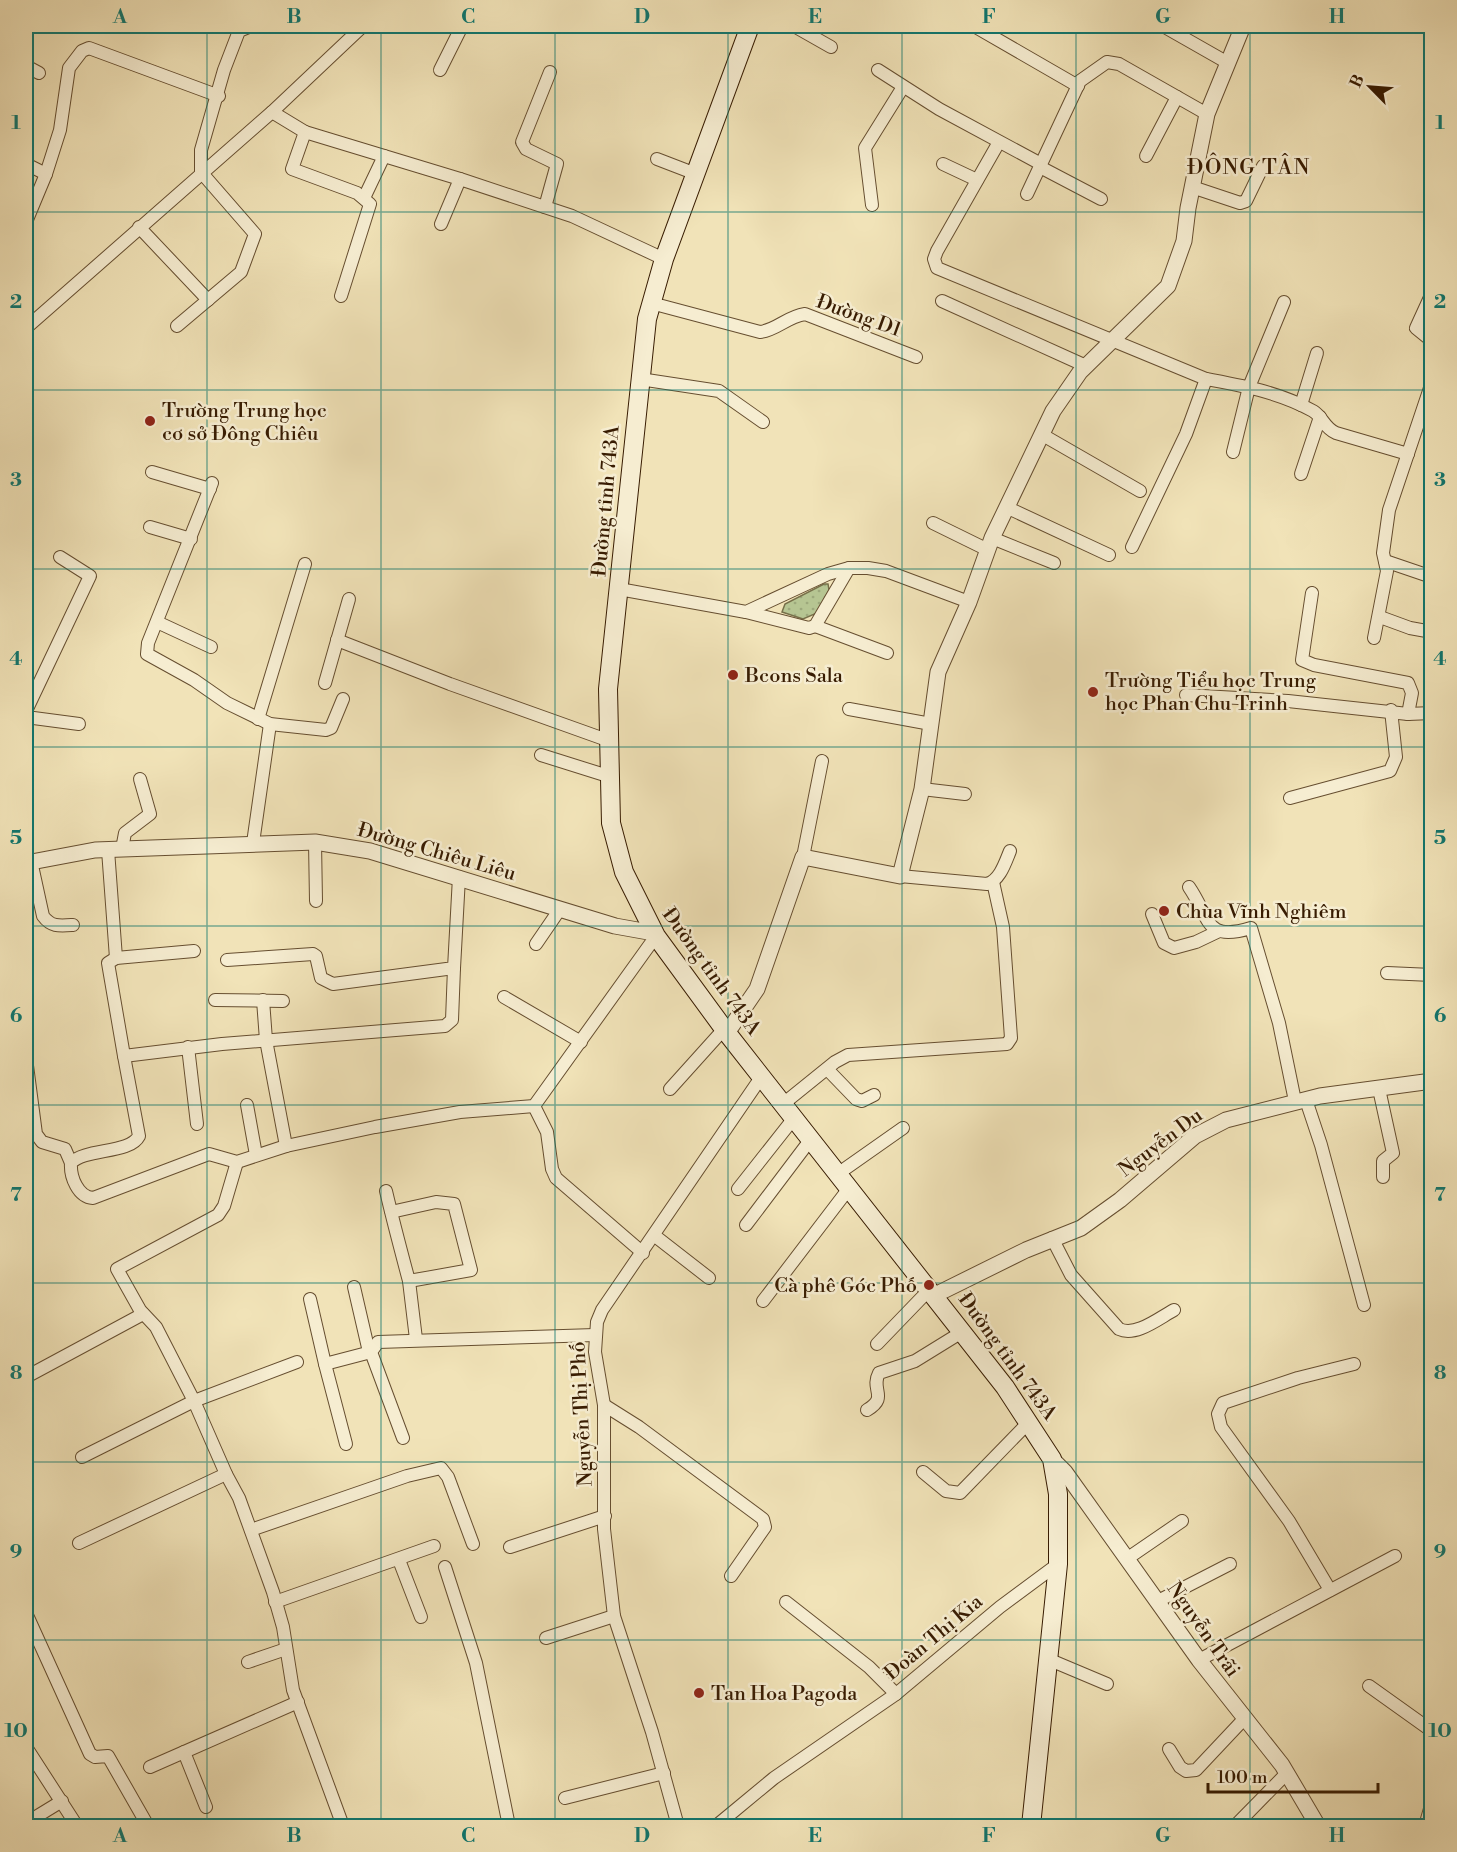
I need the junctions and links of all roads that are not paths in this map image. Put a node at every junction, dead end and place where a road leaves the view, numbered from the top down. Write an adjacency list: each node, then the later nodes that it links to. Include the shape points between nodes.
1 (251, 26): 20 (street, via 236,36)
2 (263, 26): 3 (street)
3 (286, 26)
4 (363, 26): 22 (street)
5 (462, 26): 14 (street)
6 (750, 26): 35 (main road, Đường tỉnh 743A)
7 (794, 26): 11 (street)
8 (974, 26): 18 (street)
9 (1163, 26): 12 (street)
10 (1243, 26): 12 (street)
11 (831, 47)
12 (1228, 63): 23 (street)
13 (26, 66): 17 (street)
14 (440, 70)
15 (878, 70): 19 (street)
16 (550, 72): 43 (street, via 522,142 526,149 557,164)
17 (39, 74)
18 (1078, 86): 21 (street, via 1107,62 1119,64); 31 (street)
19 (903, 87): 25 (street); 42 (street, via 865,148)
20 (219, 96): 33 (street, via 201,150); 34 (street, via 89,48 82,51 68,72 60,130)
21 (1177, 97): 23 (street); 27 (street)
22 (272, 112): 24 (street); 33 (street)
23 (1207, 114): 38 (street)
24 (305, 132): 26 (street); 40 (street, via 292,169)
25 (999, 142): 31 (street); 37 (street)
26 (384, 156): 36 (street); 40 (street)
27 (1146, 156)
28 (657, 159): 35 (street)
29 (26, 164): 34 (street)
30 (943, 164): 37 (street)
31 (1041, 165): 39 (street); 41 (street)
32 (1263, 166): 38 (street, via 1246,201 1240,203)
33 (201, 172): 46 (street); 50 (street, via 255,234 241,272)
34 (46, 174): 44 (street)
35 (696, 174): 47 (main road, Đường tỉnh 743A)
36 (460, 179): 43 (street); 45 (street)
37 (977, 180): 56 (street, via 937,251 937,268)
38 (1192, 187): 56 (street, via 1184,241 1168,286)
39 (1027, 194)
40 (364, 198): 49 (street, via 370,211)
41 (1101, 199)
42 (872, 205)
43 (545, 207): 47 (street)
44 (26, 222)
45 (441, 224)
46 (139, 227): 50 (street); 55 (street)
47 (664, 259): 53 (main road, Đường tỉnh 743A)
48 (1431, 293): 57 (street, via 1416,328)
49 (341, 296)
50 (208, 300): 54 (street)
51 (942, 301): 60 (street)
52 (1284, 302): 64 (street)
53 (651, 303): 59 (street, Đường D1, via 760,332 771,331 791,316 805,314); 61 (main road, Đường tỉnh 743A)
54 (177, 326)
55 (26, 328)
56 (1113, 339): 60 (street); 62 (street)
57 (1431, 341)
58 (1317, 353): 65 (street)
59 (916, 357)
60 (1086, 366): 68 (street)
61 (640, 379): 67 (street, via 719,392); 87 (main road, Đường tỉnh 743A)
62 (1206, 380): 64 (street); 79 (street, via 1186,434)
63 (1431, 382): 70 (street)
64 (1250, 387): 65 (street); 69 (street)
65 (1301, 405): 66 (street)
66 (1320, 417): 70 (street, via 1336,433); 72 (street)
67 (763, 422)
68 (1041, 434): 73 (street); 74 (street)
69 (1233, 453)
70 (1408, 454): 82 (street, via 1389,510)
71 (152, 472): 77 (street, via 211,486)
72 (1302, 474)
73 (1140, 491)
74 (1006, 507): 78 (street); 80 (street)
75 (933, 523): 78 (street)
76 (150, 527): 77 (street)
77 (191, 539): 93 (street)
78 (990, 544): 83 (street); 90 (street)
79 (1132, 547)
80 (1109, 555)
81 (60, 557): 105 (street, via 90,576)
82 (1385, 561): 86 (street); 92 (street)
83 (1054, 563)
84 (305, 564): 109 (street)
85 (849, 568): 90 (street, via 886,571); 91 (street); 94 (street)
86 (1431, 577)
87 (619, 589): 91 (street); 112 (main road, Đường tỉnh 743A, via 608,688)
88 (1312, 593): 107 (street, via 1302,660 1408,683 1412,693)
89 (349, 599): 97 (street)
90 (969, 602): 111 (street, via 938,672)
91 (746, 612): 94 (street, via 809,628)
92 (1380, 617): 95 (street); 96 (street)
93 (157, 622): 98 (street); 109 (street, via 147,654 227,704)
94 (815, 626): 99 (street)
95 (1431, 632)
96 (1374, 639)
97 (337, 640): 100 (street); 112 (street)
98 (211, 647)
99 (887, 653)
100 (325, 684)
101 (1186, 695): 104 (street)
102 (343, 699): 109 (street, via 331,728 326,730)
103 (849, 709): 111 (street)
104 (1391, 710): 107 (street); 119 (street, via 1396,757 1390,771)
105 (26, 711)
106 (1431, 713): 107 (street)
107 (1408, 714)
108 (26, 717): 110 (street)
109 (264, 722): 121 (street)
110 (79, 724)
111 (931, 724): 117 (street)
112 (607, 740): 115 (main road, Đường tỉnh 743A)
113 (541, 755): 115 (street)
114 (822, 761): 124 (street)
115 (608, 776): 135 (main road, Đường tỉnh 743A, via 611,823 618,852)
116 (140, 779): 122 (street, via 150,814 125,833)
117 (922, 789): 118 (street); 126 (street)
118 (965, 794)
119 (1290, 798)
120 (315, 842): 121 (street, Đường Chiêu Liêu); 127 (street, Đường Chiêu Liêu, via 356,847); 130 (street)
121 (253, 843): 122 (street, Đường Chiêu Liêu)
122 (115, 850): 125 (street, Đường Chiêu Liêu); 138 (street)
123 (1010, 851): 128 (street)
124 (803, 857): 126 (street); 147 (street, via 757,989)
125 (28, 862): 133 (street, via 48,923)
126 (900, 876): 128 (street)
127 (459, 877): 131 (street, Đường Chiêu Liêu); 140 (street)
128 (993, 882): 153 (street, via 1003,927 1011,1038 1007,1044 848,1055)
129 (1190, 887): 134 (street)
130 (316, 901)
131 (560, 909): 135 (street, Đường Chiêu Liêu); 136 (street)
132 (1152, 914): 134 (street, via 1164,943 1174,948)
133 (72, 925)
134 (1217, 932): 159 (street, via 1251,928)
135 (655, 934): 147 (main road, Đường tỉnh 743A); 149 (street)
136 (536, 944)
137 (194, 951): 138 (street)
138 (116, 958): 151 (street, via 107,967)
139 (227, 960): 140 (street, via 312,954 316,956 321,978 333,984)
140 (454, 968): 148 (street, via 452,1020 445,1026)
141 (1387, 973): 142 (street)
142 (1431, 975)
143 (504, 997): 149 (street)
144 (216, 1000): 145 (street)
145 (263, 1000): 146 (street); 148 (street)
146 (283, 1001)
147 (726, 1031): 154 (main road, Đường tỉnh 743A); 156 (street)
148 (266, 1040): 150 (street); 166 (street)
149 (581, 1042): 161 (street)
150 (188, 1047): 151 (street); 163 (street)
151 (124, 1056): 169 (street, via 139,1132 136,1141 79,1157)
152 (26, 1058): 169 (street, via 36,1134 42,1142 65,1149)
153 (828, 1070): 158 (street, via 856,1099 862,1101); 162 (street)
154 (762, 1076): 162 (main road, Đường tỉnh 743A); 176 (street, Nguyễn Thị Phố)
155 (1431, 1081): 157 (street, Nguyễn Du)
156 (670, 1089)
157 (1379, 1089): 159 (street, Nguyễn Du); 170 (street, via 1393,1153 1383,1161)
158 (874, 1095)
159 (1301, 1100): 177 (street, Nguyễn Du, via 1226,1120 1195,1136 1081,1228); 185 (street, via 1321,1145)
160 (246, 1105): 167 (street)
161 (534, 1106): 166 (street, via 460,1112); 178 (street, via 547,1132 556,1178)
162 (788, 1111): 165 (main road, Đường tỉnh 743A); 172 (street)
163 (197, 1124)
164 (903, 1128): 171 (street)
165 (811, 1139): 171 (main road, Đường tỉnh 743A); 175 (street)
166 (286, 1146): 167 (street)
167 (256, 1155): 168 (street)
168 (237, 1161): 169 (street, via 216,1154 201,1156 93,1198 81,1195); 187 (street, via 218,1215 117,1269)
169 (71, 1163)
170 (1383, 1177)
171 (845, 1180): 182 (main road, Đường tỉnh 743A); 184 (street)
172 (738, 1189)
173 (386, 1191): 174 (street)
174 (391, 1212): 180 (street); 180 (street, via 436,1202 456,1208 471,1270)
175 (746, 1225)
176 (655, 1236): 178 (street, Nguyễn Thị Phố); 179 (street)
177 (1052, 1238): 182 (street, Nguyễn Du); 186 (street, via 1071,1275 1119,1329 1135,1330)
178 (643, 1253): 189 (street, Nguyễn Thị Phố, via 602,1310)
179 (709, 1278)
180 (410, 1281): 190 (street)
181 (354, 1287): 192 (street)
182 (932, 1292): 188 (main road, Đường tỉnh 743A); 191 (street, Nguyễn Du)
183 (310, 1299): 194 (street)
184 (764, 1300)
185 (1364, 1305)
186 (1174, 1310)
187 (143, 1314): 196 (street); 197 (street, via 156,1328)
188 (962, 1332): 199 (street, via 915,1361 879,1373 879,1399); 200 (main road, Đường tỉnh 743A)
189 (595, 1335): 190 (street); 198 (street, Nguyễn Thị Phố)
190 (416, 1339): 192 (street, via 378,1342)
191 (877, 1344)
192 (370, 1352): 194 (street); 201 (street)
193 (297, 1362): 197 (street)
194 (325, 1364): 202 (street)
195 (1354, 1364): 221 (street, via 1223,1403 1218,1414 1221,1427 1289,1521)
196 (26, 1377)
197 (194, 1401): 203 (street); 206 (street)
198 (604, 1405): 207 (street, Nguyễn Thị Phố); 220 (street, via 763,1519 765,1527 760,1536)
199 (867, 1410)
200 (1029, 1422): 204 (main road, Đường tỉnh 743A); 205 (street, via 960,1493 946,1491)
201 (403, 1438)
202 (346, 1444)
203 (82, 1457)
204 (1052, 1460): 215 (street, Nguyễn Trãi); 217 (main road, Đường tỉnh 743A, via 1058,1494)
205 (923, 1473)
206 (226, 1474): 209 (street); 210 (street)
207 (605, 1516): 213 (street); 226 (street, Nguyễn Thị Phố)
208 (1182, 1521): 215 (street)
209 (251, 1530): 211 (street, via 441,1468); 223 (street)
210 (79, 1543)
211 (473, 1544)
212 (434, 1546): 216 (street)
213 (510, 1547)
214 (1395, 1556): 221 (street)
215 (1128, 1558): 222 (street, Nguyễn Trãi)
216 (399, 1560): 223 (street); 227 (street)
217 (1058, 1564): 230 (main road, Đường tỉnh 743A); 235 (street, Đoàn Thị Kia)
218 (1230, 1564): 222 (street)
219 (445, 1568): 254 (street, via 477,1664)
220 (731, 1576)
221 (1330, 1590): 231 (street)
222 (1158, 1601): 231 (street, Nguyễn Trãi)
223 (275, 1602): 229 (street)
224 (786, 1602): 235 (street, via 869,1667)
225 (26, 1613): 252 (street, via 90,1754 108,1756)
226 (614, 1616): 228 (street); 243 (street, Nguyễn Thị Phố)
227 (422, 1617)
228 (546, 1638)
229 (286, 1649): 232 (street); 236 (street)
230 (1050, 1660): 233 (street); 256 (main road, Đường tỉnh 743A)
231 (1198, 1660): 237 (street, Nguyễn Trãi)
232 (248, 1662)
233 (1107, 1684)
234 (1369, 1686): 238 (street)
235 (896, 1694): 250 (street, Đoàn Thị Kia, via 774,1778)
236 (298, 1702): 241 (street); 253 (street)
237 (1244, 1719): 240 (street, via 1196,1770 1180,1767); 244 (street, Nguyễn Trãi)
238 (1431, 1731)
239 (26, 1747): 246 (street)
240 (1169, 1749)
241 (184, 1752): 242 (street); 248 (street)
242 (150, 1767)
243 (664, 1773): 245 (street); 255 (street, Nguyễn Thị Phố)
244 (1287, 1773): 257 (street); 258 (street, Nguyễn Trãi)
245 (565, 1798)
246 (62, 1801): 249 (street); 251 (street)
247 (1431, 1802): 259 (street)
248 (206, 1807)
249 (26, 1823)
250 (718, 1826)
251 (77, 1827)
252 (148, 1827)
253 (343, 1827)
254 (509, 1827)
255 (678, 1827)
256 (1031, 1827)
257 (1234, 1827)
258 (1318, 1827)
259 (1425, 1827)

